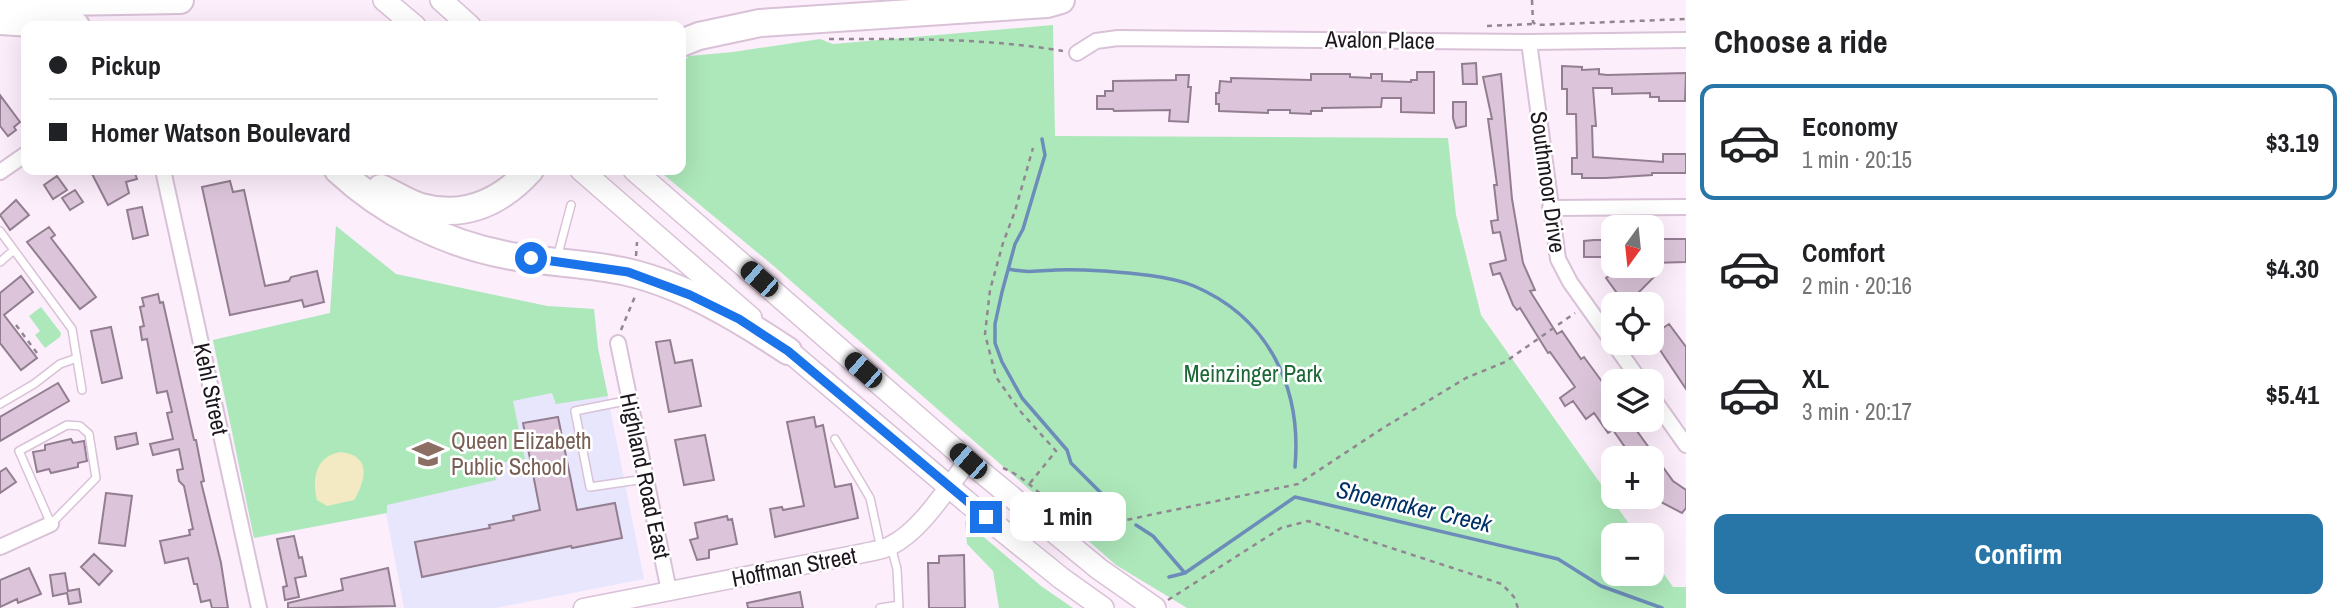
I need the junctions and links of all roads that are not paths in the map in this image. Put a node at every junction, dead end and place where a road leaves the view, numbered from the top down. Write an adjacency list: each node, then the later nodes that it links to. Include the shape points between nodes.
1 (180, 0): 5 (highway)
2 (384, 0): 7 (main road)
3 (440, 0): 8 (main road)
4 (1061, 0): 11 (highway, via 760,23)
5 (0, 3)
6 (0, 20): 9 (highway)
7 (409, 21)
8 (464, 21)
9 (21, 22)
10 (1686, 40): 12 (street, Avalon Place)
11 (686, 41)
12 (1529, 42): 13 (street, Avalon Place, via 1118,38 1096,41); 24 (street, Southmoor Drive)
13 (1077, 53)
14 (21, 157): 15 (street)
15 (0, 172)
16 (164, 175): 48 (street, Kehl Street)
17 (343, 175): 28 (highway, via 410,223 505,255)
18 (360, 175): 19 (highway, via 421,206 449,211 471,210 495,199)
19 (525, 175)
20 (587, 175): 30 (main road)
21 (640, 175): 39 (main road)
22 (571, 205): 28 (lane)
23 (1686, 207): 24 (street)
24 (1550, 208): 32 (street, Southmoor Drive, via 1558,259)
25 (0, 231): 26 (lane)
26 (14, 250): 27 (lane); 31 (lane, via 72,329)
27 (0, 262)
28 (556, 262): 30 (highway, via 628,272 690,295)
29 (618, 343): 34 (street, Highland Road East)
30 (788, 351): 41 (main road)
31 (77, 358): 33 (lane); 35 (lane, via 60,364)
32 (1632, 369)
33 (82, 390)
34 (630, 400): 40 (street, Highland Road East); 40 (lane, via 575,411 590,486)
35 (0, 404)
36 (1664, 414): 38 (street)
37 (835, 439): 44 (lane, via 870,498)
38 (1686, 445)
39 (968, 461): 41 (street); 46 (main road, via 1099,569)
40 (646, 479): 45 (street, Highland Road East)
41 (948, 486): 44 (street, via 906,536); 51 (main road)
42 (51, 524): 42 (lane, via 96,478 89,434 80,426 67,425 19,451); 43 (street)
43 (0, 547)
44 (886, 548): 45 (street, Hoffman Street); 47 (lane, via 897,569)
45 (671, 600): 49 (street, Hoffman Street)
46 (1161, 604)
47 (899, 607): 50 (lane)
48 (258, 608)
49 (583, 608)
50 (880, 608)
51 (1103, 608)

